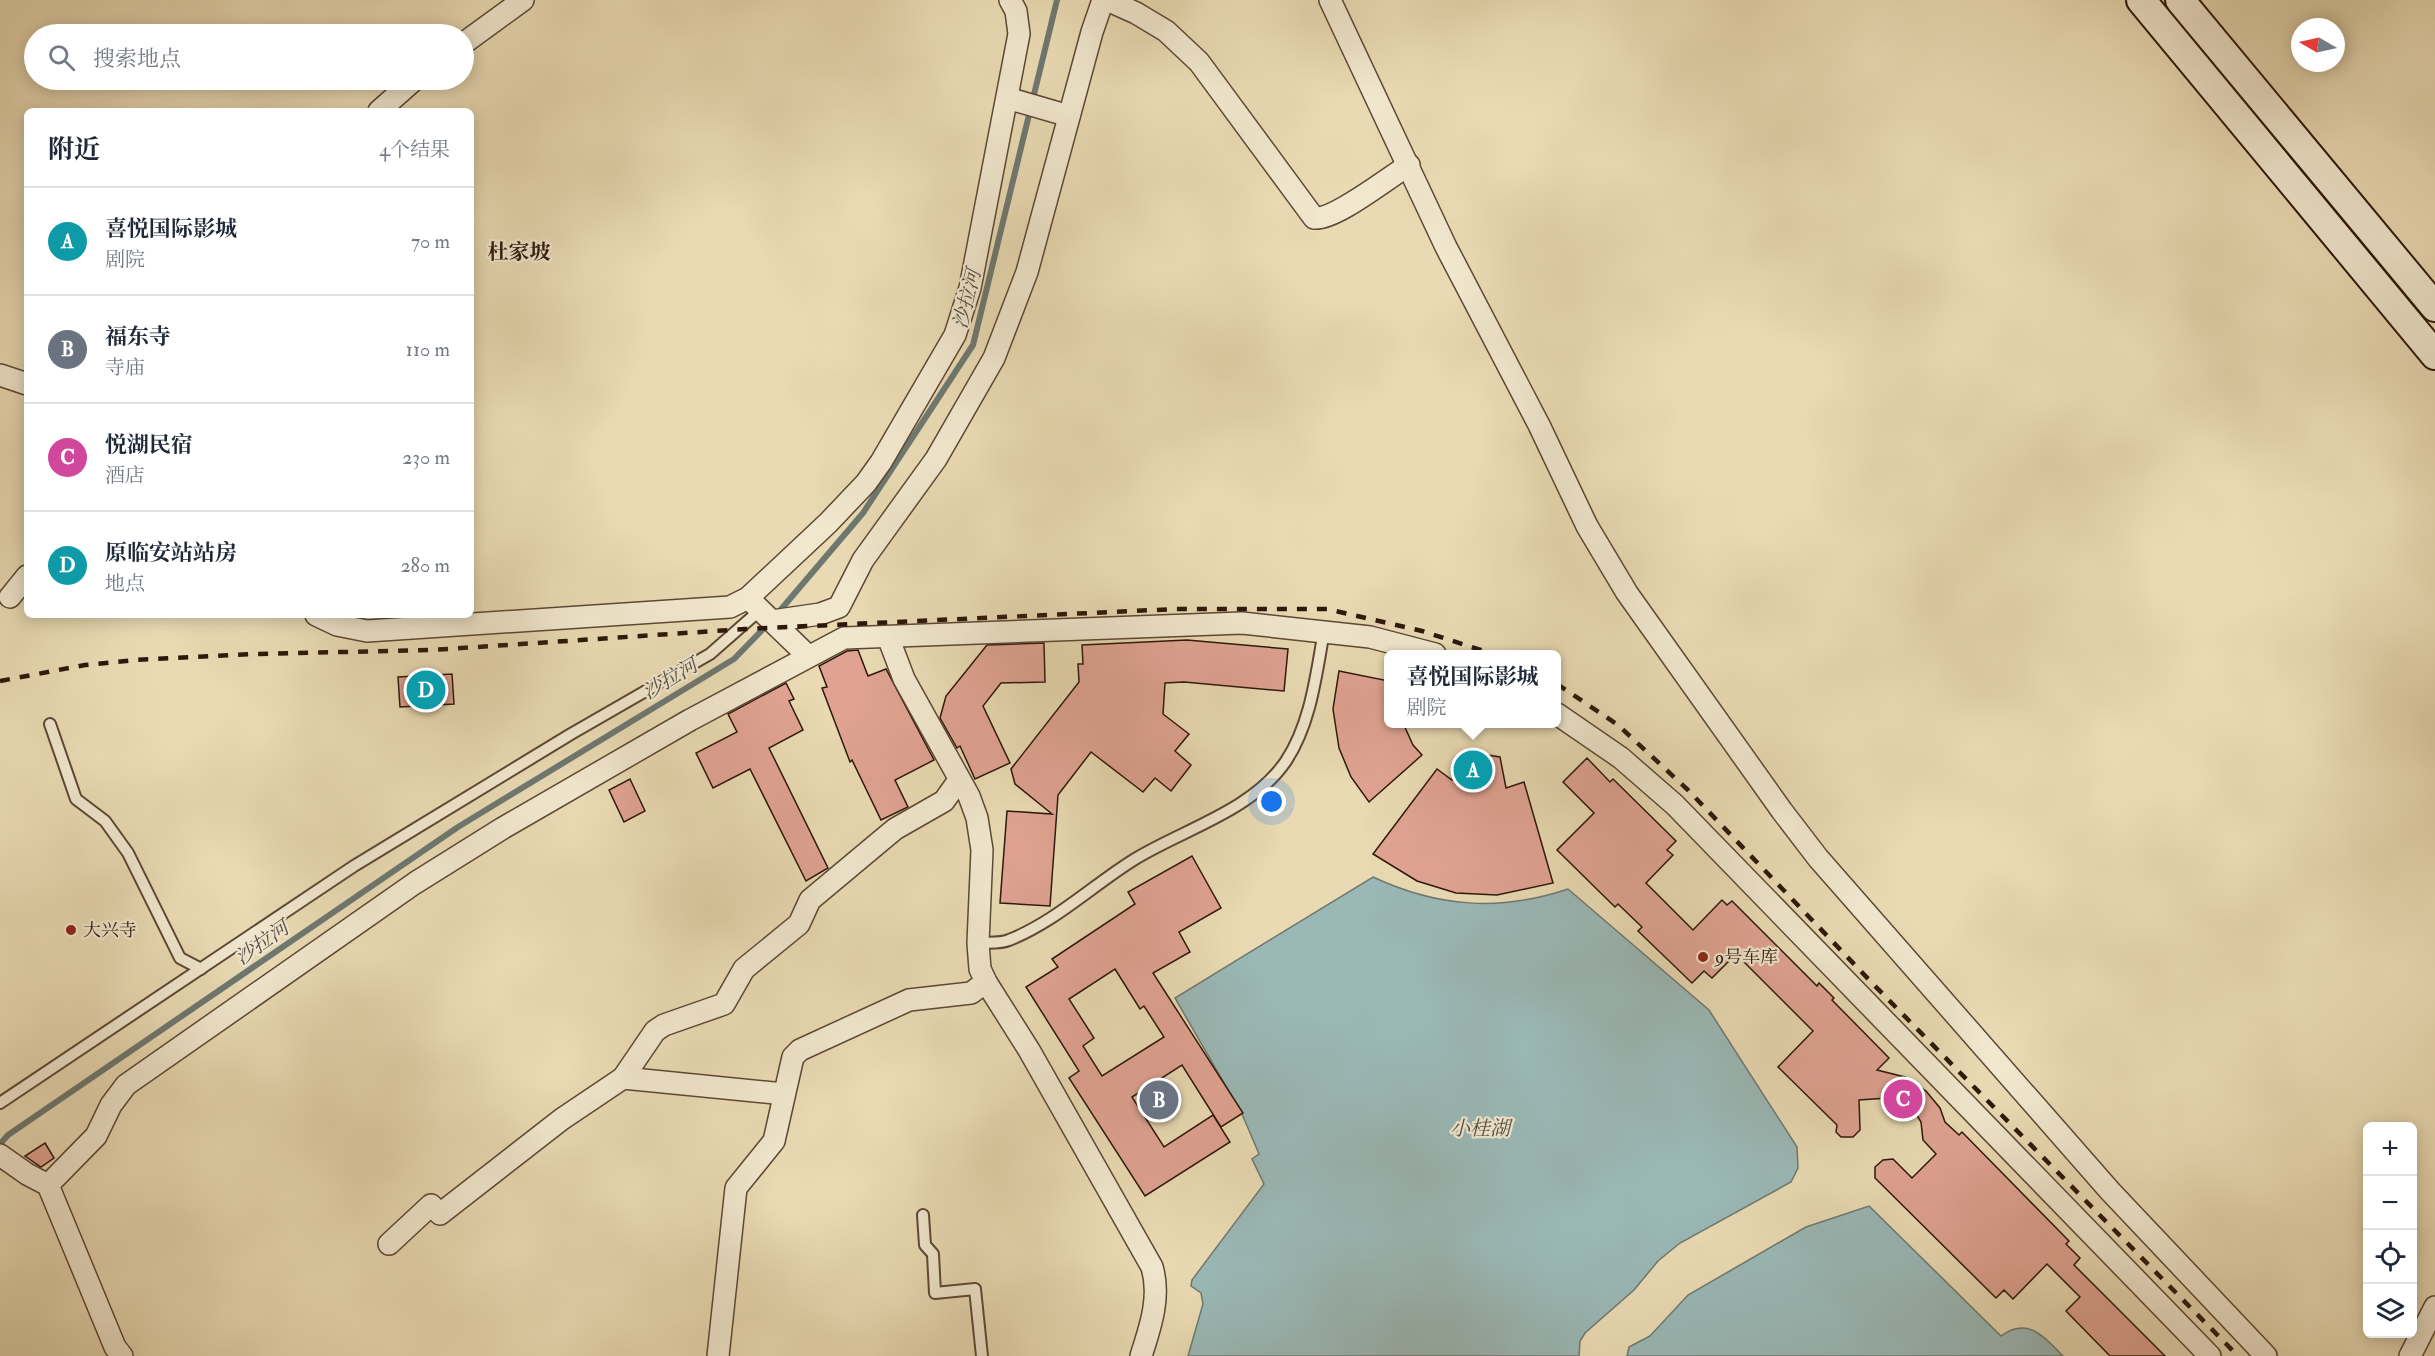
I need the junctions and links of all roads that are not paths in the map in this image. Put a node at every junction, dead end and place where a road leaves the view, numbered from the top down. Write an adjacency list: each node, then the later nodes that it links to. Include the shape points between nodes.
1 (523, 0): 7 (street)
2 (1010, 0): 9 (street, via 1019,34)
3 (1105, 0): 12 (street); 14 (street, via 1166,31 1198,62 1314,218 1337,211)
4 (1330, 0): 14 (street)
5 (2141, 0): 13 (main road)
6 (2180, 0): 11 (main road)
7 (474, 36)
8 (403, 90): 10 (street)
9 (1011, 100): 12 (street); 21 (street, via 970,288 955,335 881,462)
10 (382, 108)
11 (2275, 111): 13 (main road); 15 (main road)
12 (1064, 115): 21 (street, via 1027,272 994,358 936,459 863,560 839,607 820,614)
13 (2252, 131): 16 (main road)
14 (1409, 165): 46 (street, via 1446,247 1587,526 1627,593 1782,811 1818,858 2109,1191)
15 (2435, 307)
16 (2435, 355)
17 (0, 375): 18 (street)
18 (24, 383)
19 (24, 580): 20 (street)
20 (10, 597)
21 (760, 610): 22 (street, via 730,607 367,631 337,626); 25 (street); 31 (lane, via 710,654 364,860)
22 (322, 618)
23 (1324, 631): 24 (street, via 1199,623); 26 (street, via 1370,637); 30 (lane, via 1302,729 1286,761 1265,785 1136,858 1035,927 1007,941)
24 (888, 637): 25 (street, via 844,638); 29 (street, via 904,680)
25 (801, 648): 37 (street, via 416,883 126,1085 96,1136)
26 (1420, 650)
27 (1561, 717): 45 (street, via 1621,758 1675,805)
28 (50, 724): 31 (lane, via 76,799 105,821 128,853 180,958)
29 (959, 780): 30 (street, via 969,796 981,834); 33 (street, via 944,801 895,829 810,900 799,924 744,969 724,1004 655,1031)
30 (978, 943): 32 (street)
31 (201, 969): 35 (lane)
32 (986, 982): 34 (street, via 971,993 909,1000 800,1050 793,1057); 44 (street, via 1152,1267 1156,1280 1153,1312)
33 (623, 1078): 34 (street); 39 (street, via 562,1119 440,1214 431,1205)
34 (784, 1094): 42 (street, via 774,1141 736,1188)
35 (0, 1103)
36 (0, 1155): 37 (street)
37 (48, 1185): 41 (street)
38 (923, 1215): 43 (lane, via 925,1245 933,1254 935,1293 975,1289)
39 (389, 1244)
40 (2435, 1307): 47 (street)
41 (122, 1356)
42 (718, 1356)
43 (982, 1356)
44 (1141, 1356)
45 (2210, 1356)
46 (2266, 1356)
47 (2410, 1356)

